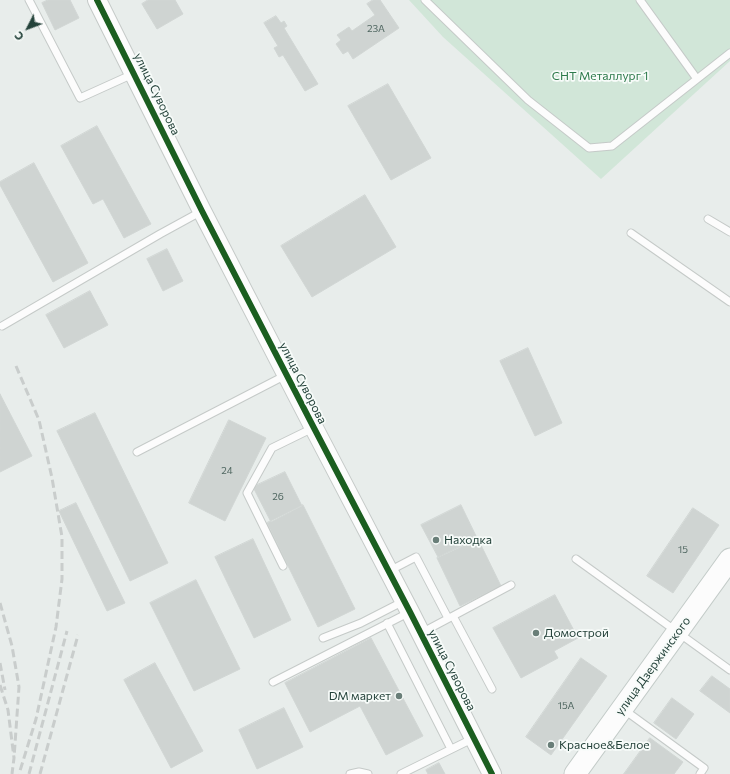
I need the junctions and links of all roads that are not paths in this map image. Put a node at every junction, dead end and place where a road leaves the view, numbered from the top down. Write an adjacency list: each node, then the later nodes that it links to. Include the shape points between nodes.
1 (29, 0): 6 (lane, via 80,98)
2 (97, 0): 6 (street, улица Суворова)
3 (425, 0): 7 (lane, via 528,100 589,148 612,146)
4 (640, 0): 7 (lane)
5 (730, 53): 7 (lane)
6 (134, 73): 8 (street, улица Суворова)
7 (697, 79)
8 (202, 211): 13 (lane); 14 (street, улица Суворова)
9 (708, 219): 10 (lane)
10 (730, 232)
11 (631, 233): 12 (lane)
12 (730, 302)
13 (2, 326)
14 (286, 375): 15 (street, улица Суворова); 16 (lane)
15 (314, 428): 19 (lane, via 272,448 247,493); 20 (street, улица Суворова)
16 (137, 452)
17 (576, 559): 25 (lane)
18 (730, 559): 25 (main road, улица Дзержинского)
19 (283, 566)
20 (389, 571): 22 (street, улица Суворова); 23 (lane, via 416,557)
21 (511, 585): 23 (lane)
22 (407, 607): 24 (lane); 26 (street, улица Суворова); 27 (lane)
23 (451, 617): 26 (lane); 30 (lane)
24 (388, 623): 29 (lane); 33 (lane)
25 (677, 632): 28 (lane); 31 (main road, улица Дзержинского)
26 (420, 633): 32 (street, улица Суворова)
27 (323, 638)
28 (730, 670)
29 (273, 682)
30 (492, 689)
31 (622, 709): 38 (main road, улица Дзержинского); 39 (lane, via 704,768)
32 (474, 738): 33 (lane); 37 (street, улица Суворова)
33 (452, 749): 36 (lane)
34 (350, 774): 35 (lane)
35 (368, 774)
36 (401, 774)
37 (492, 774)
38 (575, 774)
39 (700, 774)

